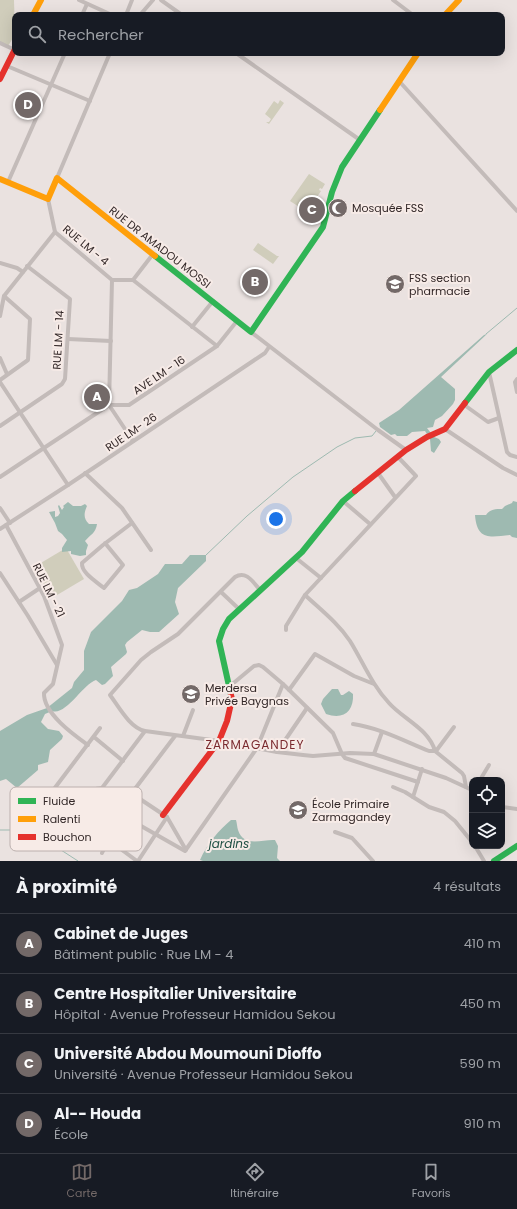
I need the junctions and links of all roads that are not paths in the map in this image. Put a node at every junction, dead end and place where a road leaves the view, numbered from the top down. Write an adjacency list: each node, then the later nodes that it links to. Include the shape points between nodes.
1 (41, 0): 9 (main road)
2 (79, 0): 8 (street)
3 (132, 0): 12 (street)
4 (153, 0): 13 (street)
5 (161, 0): 14 (street)
6 (393, 0): 15 (street)
7 (459, 0): 16 (main road)
8 (87, 4): 10 (street); 11 (street)
9 (35, 12)
10 (83, 12)
11 (105, 12)
12 (127, 12)
13 (143, 12)
14 (178, 12)
15 (409, 12)
16 (447, 12)
17 (0, 43): 18 (street)
18 (12, 49)
19 (12, 56): 24 (main road)
20 (64, 56): 27 (street)
21 (109, 56): 28 (street)
22 (240, 56): 29 (street)
23 (416, 56): 26 (main road)
24 (7, 66): 25 (main road); 27 (street)
25 (0, 79)
26 (399, 81): 29 (main road); 34 (street)
27 (51, 84): 28 (street); 32 (street)
28 (90, 101): 30 (street)
29 (360, 140): 48 (main road, via 340,172 323,227)
30 (57, 178): 33 (main road); 36 (main road, RUE DR AMADOU MOSSI)
31 (0, 179): 32 (main road)
32 (8, 182): 33 (main road)
33 (48, 199): 35 (street, RUE LM - 4)
34 (517, 211)
35 (55, 232): 38 (street); 40 (street, RUE LM - 4)
36 (153, 254): 41 (street); 43 (main road, RUE DR AMADOU MOSSI)
37 (0, 263): 39 (street)
38 (27, 266): 39 (street); 49 (street, RUE LM - 14, via 70,299)
39 (23, 272): 42 (street)
40 (112, 280): 41 (street); 50 (street, RUE LM - 4)
41 (133, 280): 47 (street)
42 (4, 296): 44 (street); 56 (street, via 30,319 28,360)
43 (213, 301): 46 (main road, RUE DR AMADOU MOSSI); 47 (street)
44 (1, 310): 45 (street)
45 (0, 316)
46 (237, 321): 48 (main road, RUE DR AMADOU MOSSI); 51 (street, AVE LM - 16)
47 (192, 327): 51 (street)
48 (251, 332): 52 (street)
49 (68, 339): 50 (street); 62 (street, RUE LM - 14, via 65,380)
50 (111, 341): 61 (street, RUE LM - 4)
51 (217, 346): 61 (street, AVE LM - 16, via 129,406)
52 (269, 347): 66 (street, RUE LM- 26, via 265,353); 68 (street)
53 (517, 350): 55 (main road)
54 (0, 358): 56 (street)
55 (489, 372): 60 (main road); 63 (street)
56 (7, 374): 58 (street)
57 (517, 379): 59 (street)
58 (0, 381): 62 (street)
59 (517, 392)
60 (463, 404): 63 (street, via 488,422); 65 (main road)
61 (109, 405): 66 (street); 67 (street)
62 (20, 412): 64 (street, RUE LM - 14); 67 (street)
63 (499, 418): 70 (street, via 507,452)
64 (0, 426)
65 (445, 429): 68 (main road); 73 (street)
66 (133, 441): 71 (street, RUE LM- 26)
67 (44, 448): 74 (street); 75 (street)
68 (406, 450): 69 (main road)
69 (398, 457): 72 (main road); 76 (street, via 416,476)
70 (517, 457)
71 (85, 473): 75 (street, RUE LM- 26); 79 (street, via 118,504)
72 (378, 473): 76 (street); 77 (main road)
73 (517, 475)
74 (0, 477)
75 (68, 485): 80 (street, RUE LM- 26)
76 (395, 497): 81 (street)
77 (343, 501): 81 (street); 85 (main road)
78 (0, 508): 80 (street, RUE LM - 21)
79 (132, 523): 83 (street); 84 (street)
80 (8, 524): 82 (street, RUE LM- 26); 88 (street, RUE LM - 21)
81 (370, 524): 87 (street)
82 (0, 529)
83 (105, 543): 83 (street, via 81,565 87,574 104,588 123,565)
84 (151, 550)
85 (296, 558): 87 (street); 89 (main road)
86 (0, 573): 92 (street)
87 (321, 578): 91 (street)
88 (40, 588): 92 (street); 95 (street, RUE LM - 21, via 62,645)
89 (260, 590): 90 (street, via 241,574); 93 (main road)
90 (221, 592): 93 (street); 105 (street, via 178,634 141,660 110,695 133,726)
91 (305, 595): 94 (street); 97 (street, via 336,623 350,640)
92 (19, 602): 95 (street)
93 (239, 609): 98 (main road, via 224,626 219,641)
94 (286, 630)
95 (57, 665): 111 (street, RUE LM - 21, via 53,684 44,694 44,700 67,729)
96 (283, 684): 98 (street, via 263,667 254,666); 99 (street); 112 (street)
97 (374, 684): 99 (street, via 315,654); 113 (street, via 389,703 423,732)
98 (230, 686): 110 (main road, via 230,712)
99 (289, 690): 100 (street)
100 (307, 708): 114 (street); 115 (street, via 334,734)
101 (193, 710): 108 (street)
102 (353, 724): 106 (street)
103 (100, 728): 109 (street)
104 (454, 728): 113 (street)
105 (145, 731): 107 (street); 117 (street)
106 (382, 732): 113 (street); 116 (street)
107 (175, 736): 108 (street); 124 (street)
108 (183, 736): 110 (street)
109 (94, 738): 111 (street); 117 (street)
110 (219, 741): 112 (street); 132 (main road)
111 (88, 745): 122 (street)
112 (257, 748): 114 (street); 139 (street)
113 (436, 751): 126 (street, via 462,773)
114 (277, 752): 115 (street, via 313,756)
115 (342, 754): 116 (street); 121 (street, via 345,758)
116 (374, 754): 119 (street)
117 (123, 761): 123 (street)
118 (489, 765): 120 (street)
119 (422, 769): 121 (street); 126 (street)
120 (482, 777)
121 (418, 782): 128 (street)
122 (56, 787)
123 (103, 787)
124 (136, 787)
125 (393, 787): 128 (street)
126 (466, 787): 127 (street)
127 (469, 788)
128 (413, 797): 136 (street, via 429,807 444,812)
129 (142, 800): 132 (street)
130 (505, 807): 131 (street)
131 (517, 809)
132 (165, 816): 135 (street); 139 (street)
133 (142, 826): 135 (street)
134 (335, 832): 145 (street, via 352,838)
135 (156, 834): 139 (street); 144 (street)
136 (469, 838)
137 (517, 846): 147 (main road)
138 (477, 849): 146 (street)
139 (186, 850)
140 (104, 851): 143 (street)
141 (124, 851): 144 (street)
142 (517, 851): 148 (main road)
143 (102, 854)
144 (138, 861)
145 (373, 861)
146 (484, 861)
147 (494, 861)
148 (501, 861)

